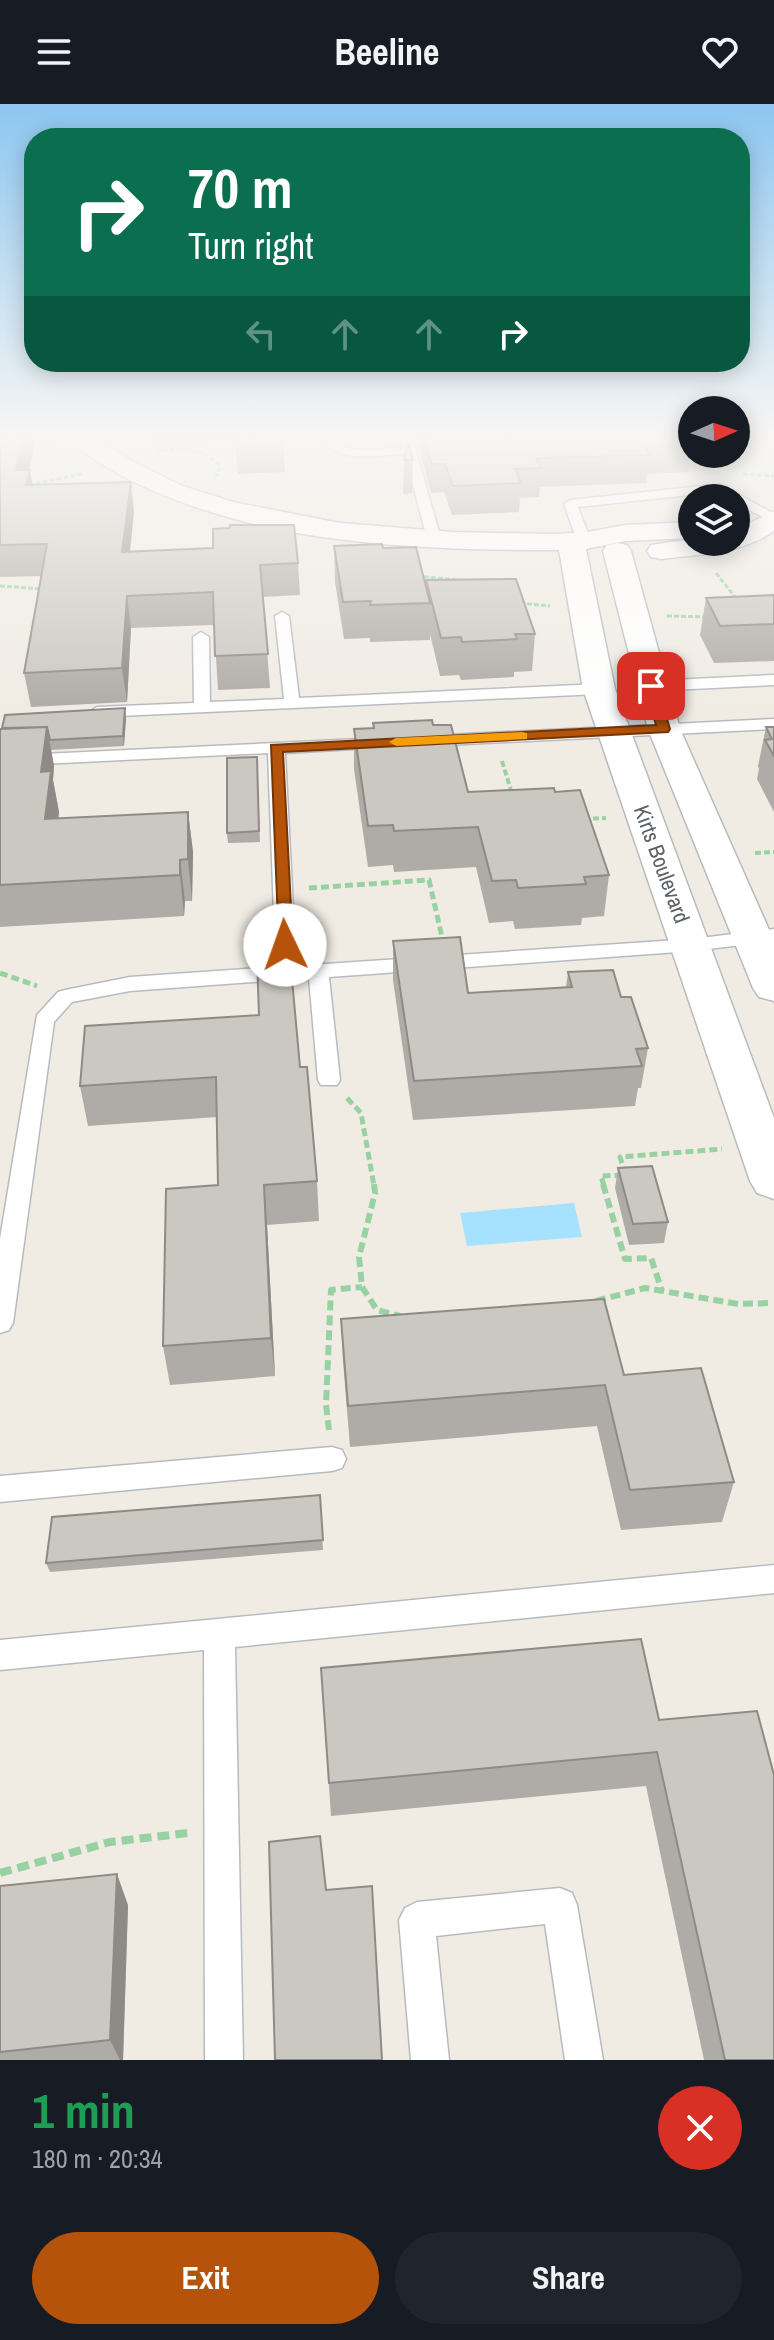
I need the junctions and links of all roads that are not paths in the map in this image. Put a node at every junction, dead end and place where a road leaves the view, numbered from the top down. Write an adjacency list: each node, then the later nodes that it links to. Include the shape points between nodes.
1 (329, 528): 5 (street)
2 (431, 528): 5 (lane)
3 (575, 528): 6 (lane)
4 (678, 531): 6 (street)
5 (434, 539): 6 (street)
6 (577, 541): 8 (street); 13 (street, Kirts Boulevard)
7 (678, 549): 8 (street)
8 (617, 551): 12 (street)
9 (282, 616): 14 (lane)
10 (201, 637): 15 (lane)
11 (774, 680): 12 (lane)
12 (651, 686): 18 (street)
13 (599, 689): 14 (lane); 19 (street, Kirts Boulevard)
14 (292, 703): 15 (lane)
15 (202, 707): 16 (lane)
16 (78, 713)
17 (774, 724): 18 (lane)
18 (664, 729): 19 (lane); 22 (street)
19 (614, 732): 20 (lane); 23 (street, Kirts Boulevard)
20 (276, 748): 21 (lane); 25 (lane)
21 (0, 761)
22 (764, 936): 23 (lane); 26 (street)
23 (692, 945): 24 (lane); 28 (street, Kirts Boulevard)
24 (318, 971): 25 (lane); 27 (lane)
25 (286, 973): 29 (lane, via 130,984 65,997 44,1020)
26 (774, 988)
27 (329, 1080)
28 (774, 1181)
29 (0, 1323)
30 (332, 1459): 31 (lane)
31 (0, 1489)
32 (774, 1579): 33 (lane)
33 (219, 1633): 34 (lane); 35 (lane)
34 (0, 1655)
35 (224, 2060)
36 (430, 2060): 37 (lane, via 417,1920 560,1905)
37 (584, 2060)

